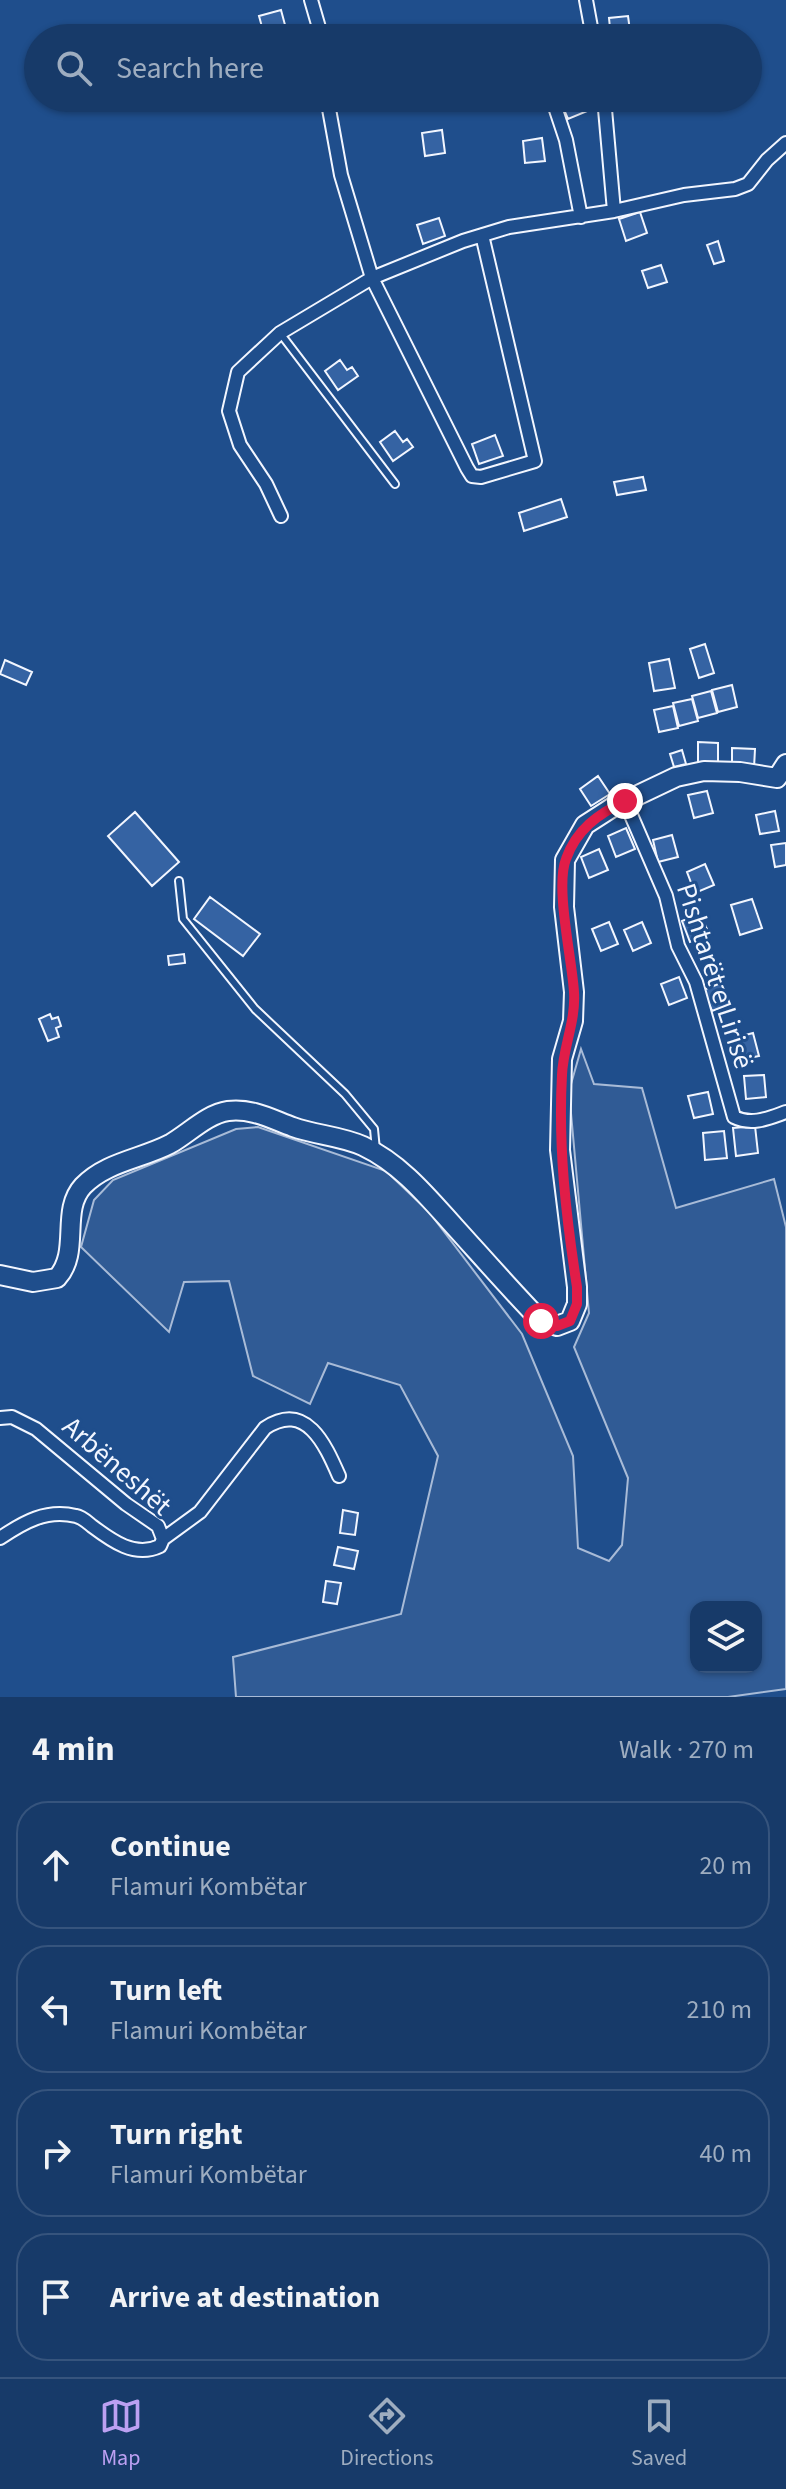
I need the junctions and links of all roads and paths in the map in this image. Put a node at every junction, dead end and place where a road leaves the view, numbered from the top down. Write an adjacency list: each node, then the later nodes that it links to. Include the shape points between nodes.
1 (311, 0): 3 (street)
2 (586, 0): 4 (street)
3 (318, 24)
4 (590, 24)
5 (330, 112): 12 (street, via 341,175)
6 (557, 112): 10 (street)
7 (605, 112): 9 (street)
8 (786, 143): 9 (street, via 748,184)
9 (614, 211): 10 (street)
10 (581, 217): 11 (street)
11 (482, 235): 12 (street); 12 (street, via 535,461 472,476)
12 (372, 278): 13 (street)
13 (280, 333): 14 (lane); 15 (street, via 238,372 229,411 240,445)
14 (395, 484)
15 (281, 516)
16 (783, 776): 17 (street, via 704,771 676,777)
17 (625, 801): 19 (street, Pishtarët e Lirisë, via 696,982 734,1117 757,1122); 20 (street, via 585,825 565,860 564,907 574,992 573,1021 562,1059 560,1150 577,1287 570,1321 557,1326 541,1321 413,1180)
18 (179, 881): 20 (lane, via 183,919 255,1009 374,1129)
19 (786, 1112)
20 (376, 1153): 21 (street, via 263,1114 226,1111 171,1143 109,1167 81,1188 71,1215 70,1255 57,1278 33,1282)
21 (0, 1275)
22 (0, 1418): 25 (street, Arbëneshët, via 12,1417 36,1429 158,1526)
23 (339, 1476): 25 (street, via 324,1441 292,1418 277,1420 265,1428 200,1512)
24 (0, 1538): 25 (street, Arbëneshët, via 29,1519 59,1514 80,1516 125,1548 149,1551)
25 (163, 1539)

